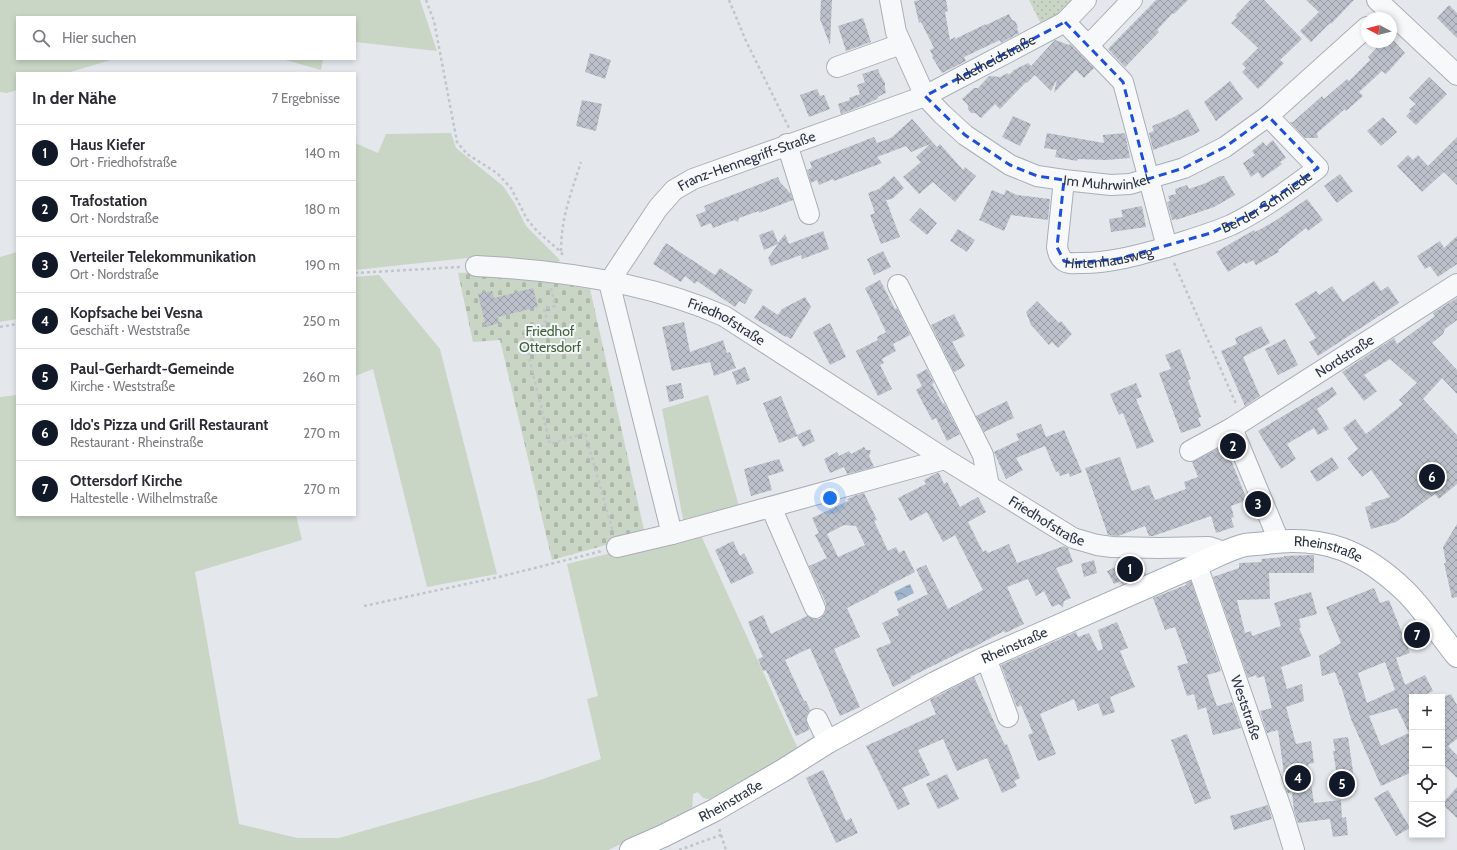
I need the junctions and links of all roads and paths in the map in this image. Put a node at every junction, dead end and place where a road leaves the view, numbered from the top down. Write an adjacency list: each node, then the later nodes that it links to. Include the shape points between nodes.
1 (426, 0): 21 (path, via 434,21 457,142 467,154 496,173 511,188 527,219)
2 (729, 0): 15 (path)
3 (890, 0): 9 (street, Im Muhrwinkel)
4 (1086, 0): 7 (street, Adelheidstraße)
5 (1132, 0): 10 (street)
6 (1380, 9): 12 (street)
7 (1065, 22): 10 (street); 13 (street, Adelheidstraße)
8 (1361, 32): 14 (street, Im Muhrwinkel)
9 (901, 44): 11 (street); 13 (street, Im Muhrwinkel)
10 (1088, 46): 17 (street, via 1123,82)
11 (837, 67)
12 (1456, 72)
13 (925, 96): 15 (street, Franz-Hennegriff-Straße); 18 (street, Im Muhrwinkel, via 965,135 1010,165 1037,176)
14 (1268, 116): 17 (street, Im Muhrwinkel, via 1225,146 1184,168); 20 (street, Bei der Schmiede, via 1318,168 1286,192 1232,224)
15 (791, 143): 19 (street); 25 (street, Franz-Hennegriff-Straße, via 693,179 674,190 658,208)
16 (581, 162): 21 (path, via 564,216)
17 (1148, 179): 18 (street, Im Muhrwinkel, via 1130,184 1111,185); 20 (street, Hirtenhausweg)
18 (1064, 180): 20 (street, Hirtenhausweg, via 1057,247 1059,256 1064,261 1110,261)
19 (809, 214)
20 (1167, 246): 30 (path)
21 (561, 252): 24 (path, via 566,261)
22 (476, 266): 23 (path); 24 (street, Friedhofstraße)
23 (356, 273)
24 (561, 273): 25 (street, Friedhofstraße); 37 (path, via 551,285 555,306 544,309 547,320 542,326 523,332 550,444 585,433)
25 (609, 282): 32 (street, Friedhofstraße, via 671,296 724,316); 35 (street)
26 (898, 284): 33 (street, via 983,455)
27 (1457, 284): 30 (street, Nordstraße)
28 (16, 324): 29 (path)
29 (0, 327)
30 (1238, 425): 31 (street, Nordstraße); 36 (street)
31 (1190, 451)
32 (945, 460): 33 (street, Friedhofstraße); 34 (street)
33 (989, 486): 38 (street, Friedhofstraße, via 1073,538 1097,545)
34 (771, 507): 35 (street); 42 (street)
35 (672, 534): 37 (street)
36 (1279, 541): 39 (main road, Rheinstraße, via 1245,545); 43 (main road, Rheinstraße, via 1309,541 1336,546 1363,559 1386,574 1407,593)
37 (617, 547): 41 (path, via 499,577)
38 (1159, 548): 39 (street, Friedhofstraße, via 1209,546); 40 (street)
39 (1224, 552): 40 (main road, Rheinstraße)
40 (1188, 569): 44 (main road, Rheinstraße); 51 (street, Weststraße, via 1278,799)
41 (364, 606)
42 (815, 608)
43 (1457, 656)
44 (984, 659): 45 (street); 47 (main road, Rheinstraße)
45 (1008, 717)
46 (817, 719): 47 (street)
47 (828, 742): 49 (main road, Rheinstraße, via 715,810)
48 (721, 835): 50 (path)
49 (631, 850)
50 (726, 850)
51 (1294, 850)

